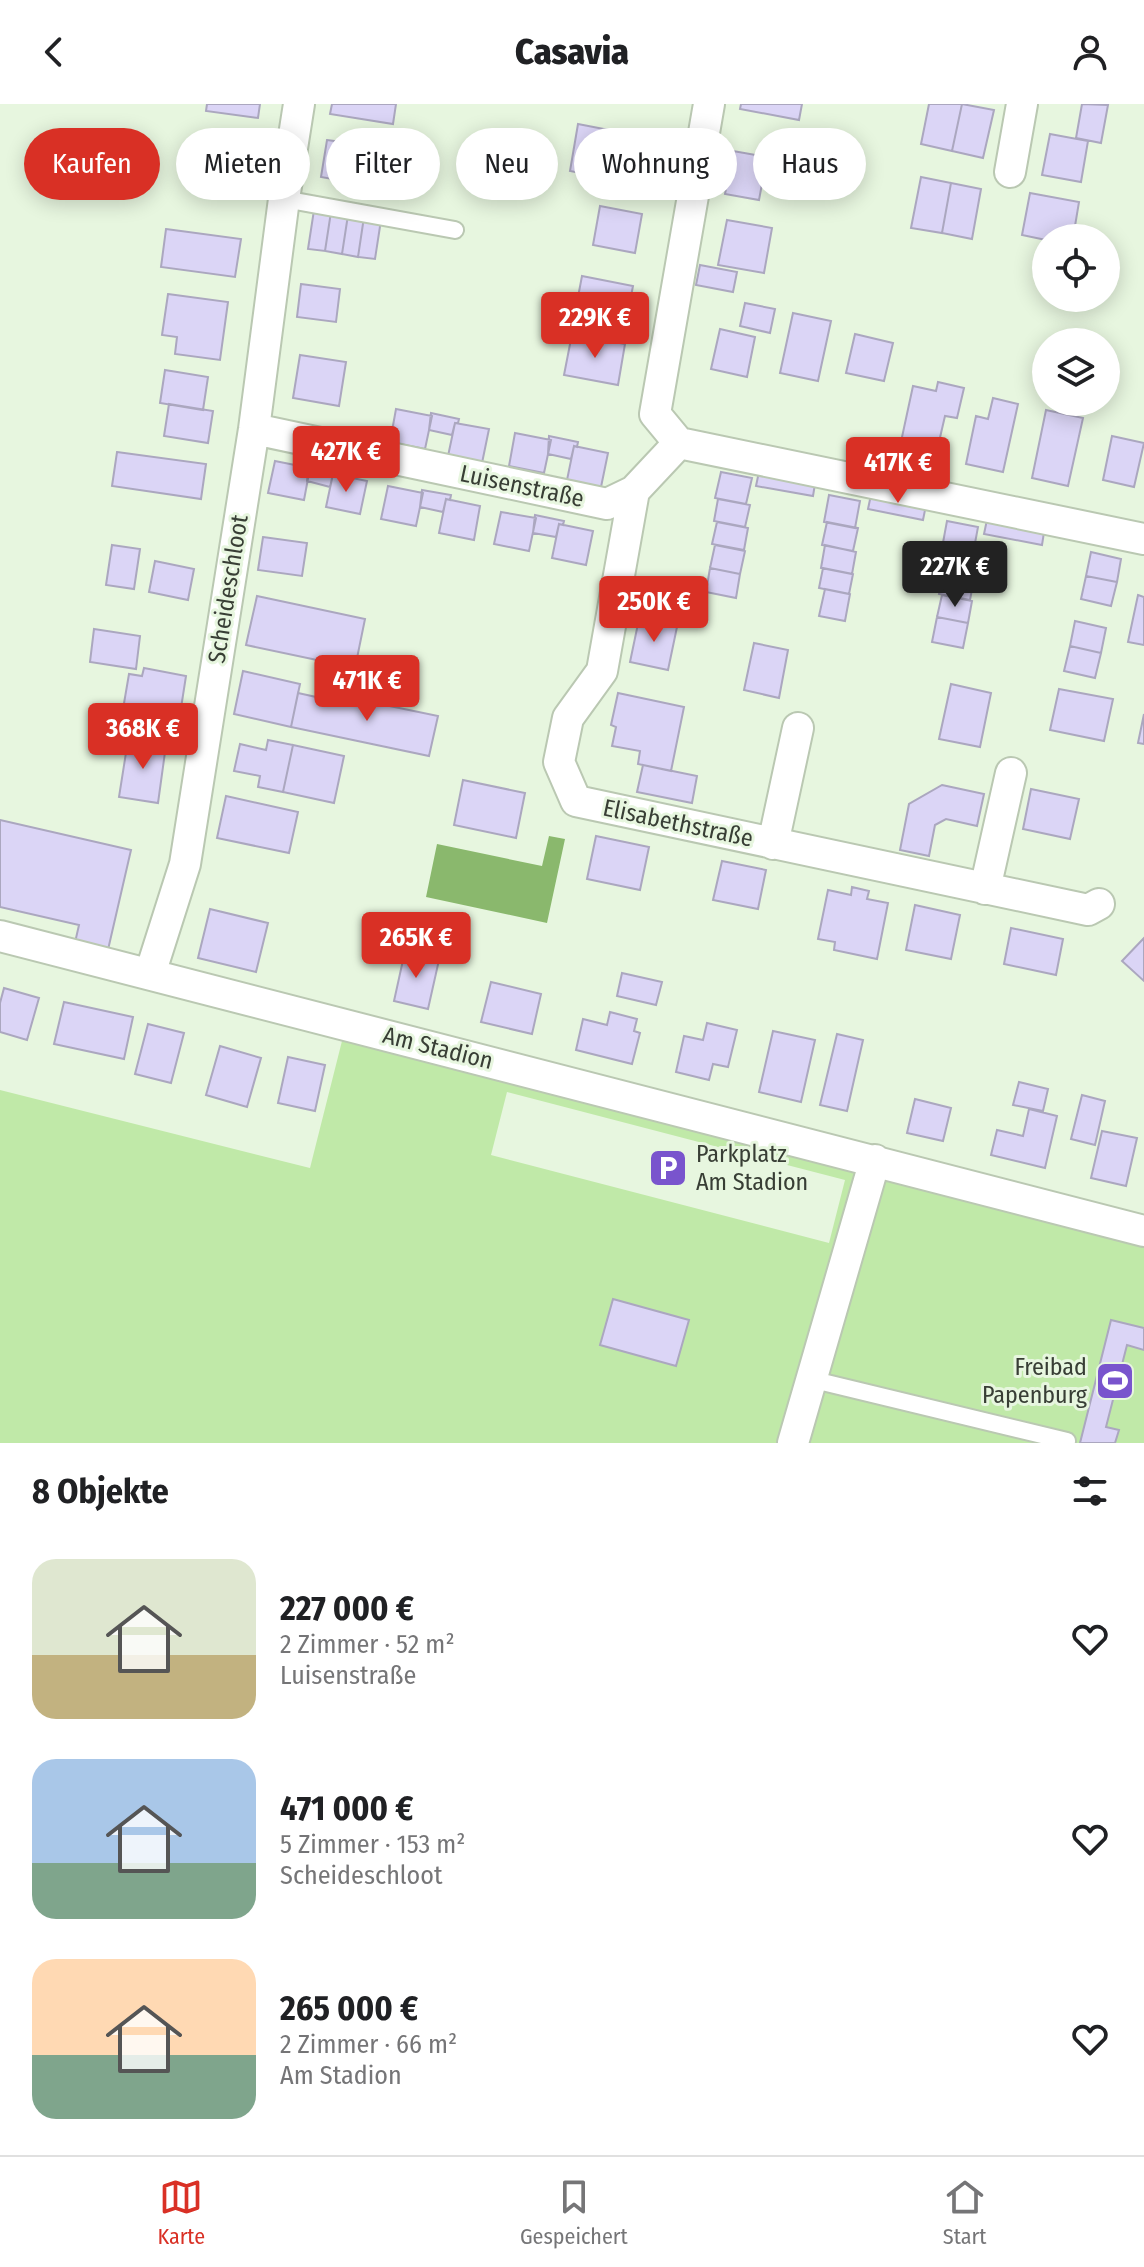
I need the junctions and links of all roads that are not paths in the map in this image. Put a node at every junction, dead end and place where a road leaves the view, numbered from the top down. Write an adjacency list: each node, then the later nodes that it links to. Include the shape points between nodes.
1 (299, 104): 4 (street, Scheideschloot)
2 (709, 104): 10 (street, via 655,414)
3 (1022, 104): 5 (street)
4 (295, 128)
5 (1010, 172)
6 (284, 200): 9 (street, Scheideschloot)
7 (290, 200): 8 (lane)
8 (455, 230)
9 (254, 429): 11 (street, Luisenstraße, via 607,504); 19 (street, Scheideschloot, via 185,864)
10 (679, 443): 11 (street); 12 (street)
11 (634, 491): 15 (street, Elisabethstraße, via 602,671 568,718 559,762 576,801)
12 (1144, 539)
13 (798, 728): 15 (street, Elisabethstraße)
14 (1011, 773): 16 (street)
15 (773, 844): 16 (street, Elisabethstraße)
16 (985, 889): 17 (street, Elisabethstraße, via 1088,910)
17 (1099, 904)
18 (0, 936): 19 (street, Am Stadion)
19 (150, 974): 20 (street, Am Stadion)
20 (875, 1160): 21 (street, Am Stadion); 22 (street)
21 (1144, 1231)
22 (810, 1379): 23 (lane); 24 (street)
23 (1067, 1441)
24 (793, 1443)

